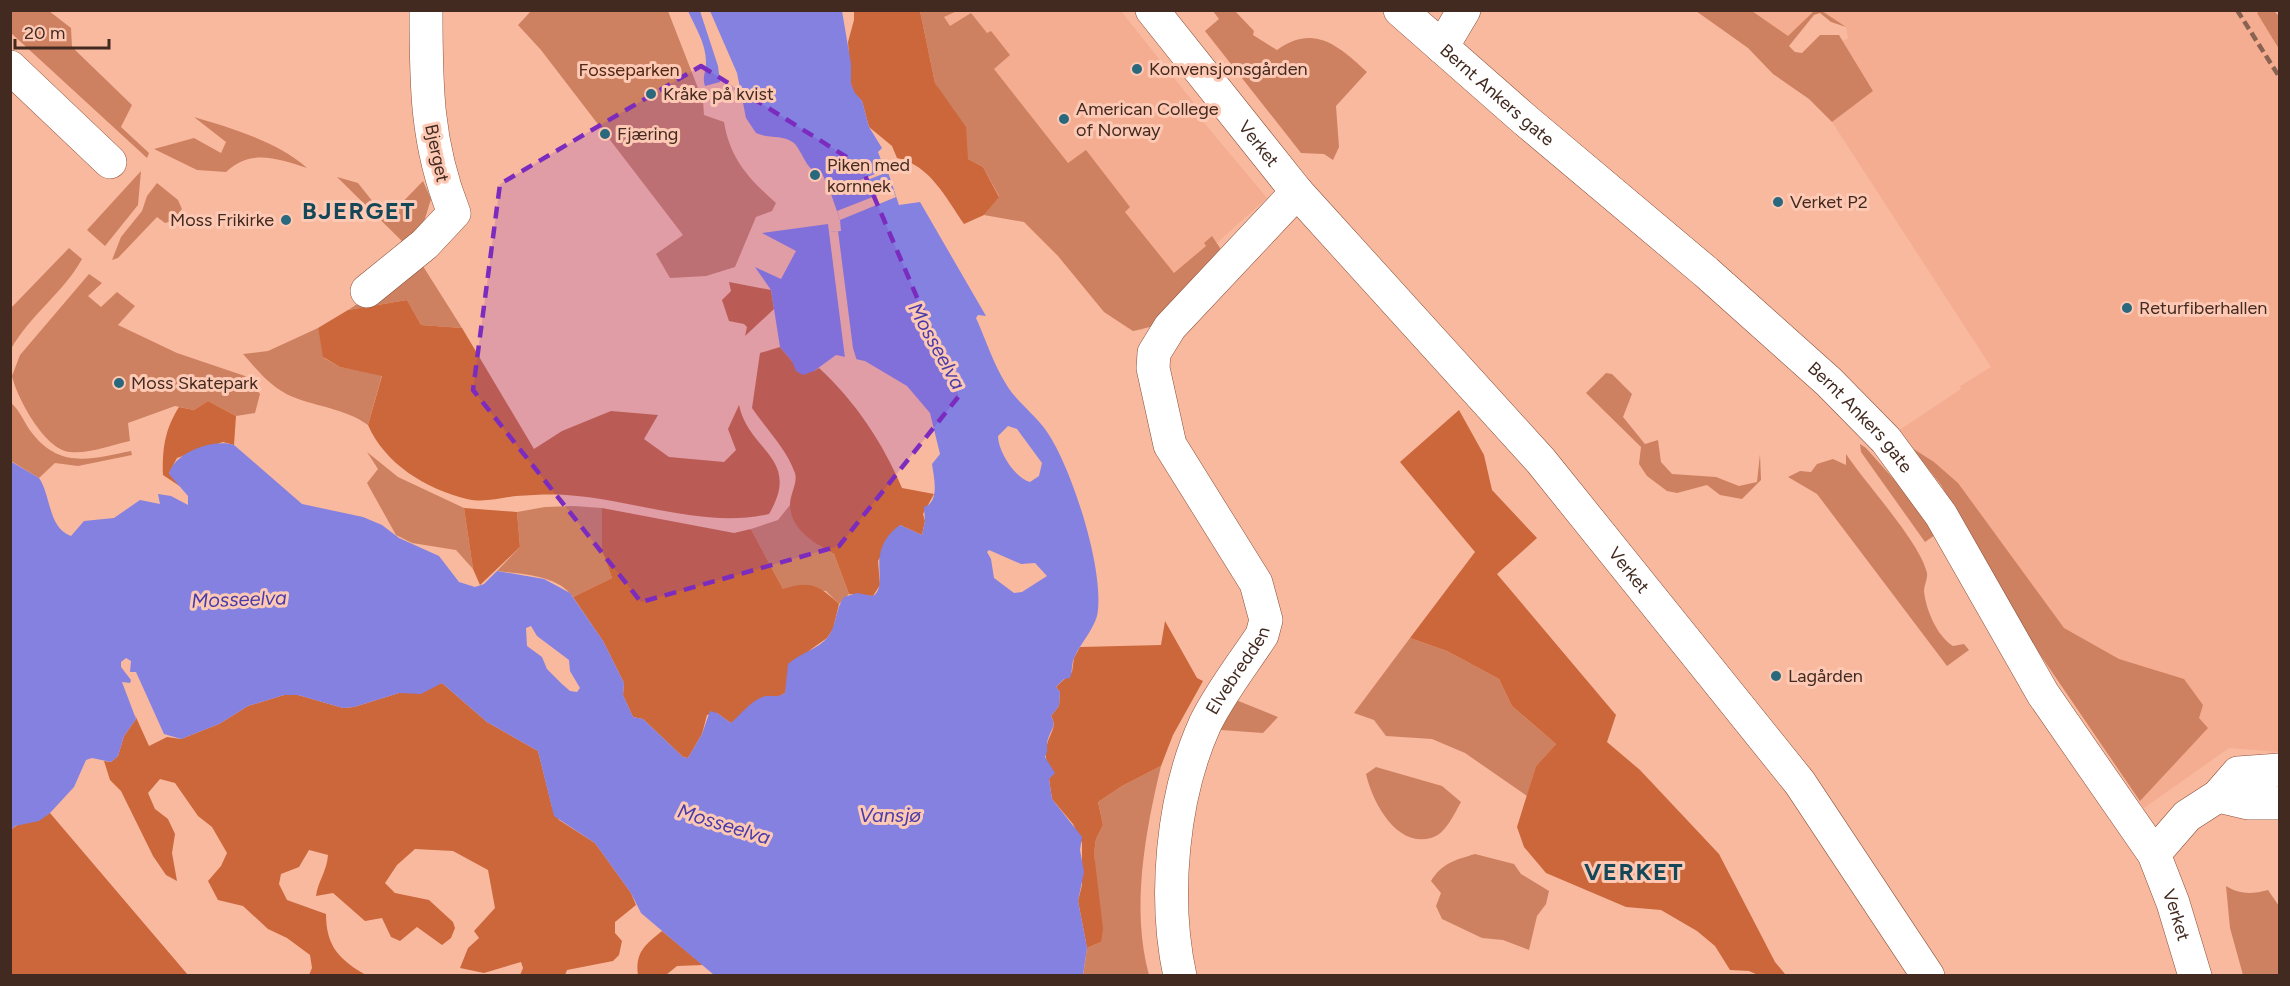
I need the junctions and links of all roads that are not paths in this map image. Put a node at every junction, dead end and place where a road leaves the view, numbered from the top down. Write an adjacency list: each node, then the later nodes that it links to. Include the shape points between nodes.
1 (426, 10): 9 (street, Bjerget, via 426,94 440,177 454,213 425,244)
2 (1152, 10): 8 (street, Verket)
3 (1400, 10): 5 (street, Bernt Ankers gate)
4 (1464, 10): 5 (street)
5 (1442, 46): 13 (street, Bernt Ankers gate, via 1706,272 1829,382 1886,440 1941,516 2043,694)
6 (10, 67): 7 (street)
7 (110, 162)
8 (1298, 192): 14 (street, Elvebredden, via 1170,327 1154,353 1155,386 1170,445 1256,583 1266,620 1262,635 1206,722 1189,766 1170,891 1173,944); 15 (street, Verket, via 1541,461 1800,783)
9 (367, 291)
10 (2280, 770): 11 (street, via 2238,773)
11 (2218, 796): 12 (street, via 2248,803); 13 (street, via 2187,816)
12 (2280, 803)
13 (2154, 855): 16 (street, Verket)
14 (1180, 975)
15 (1928, 975)
16 (2194, 975)

